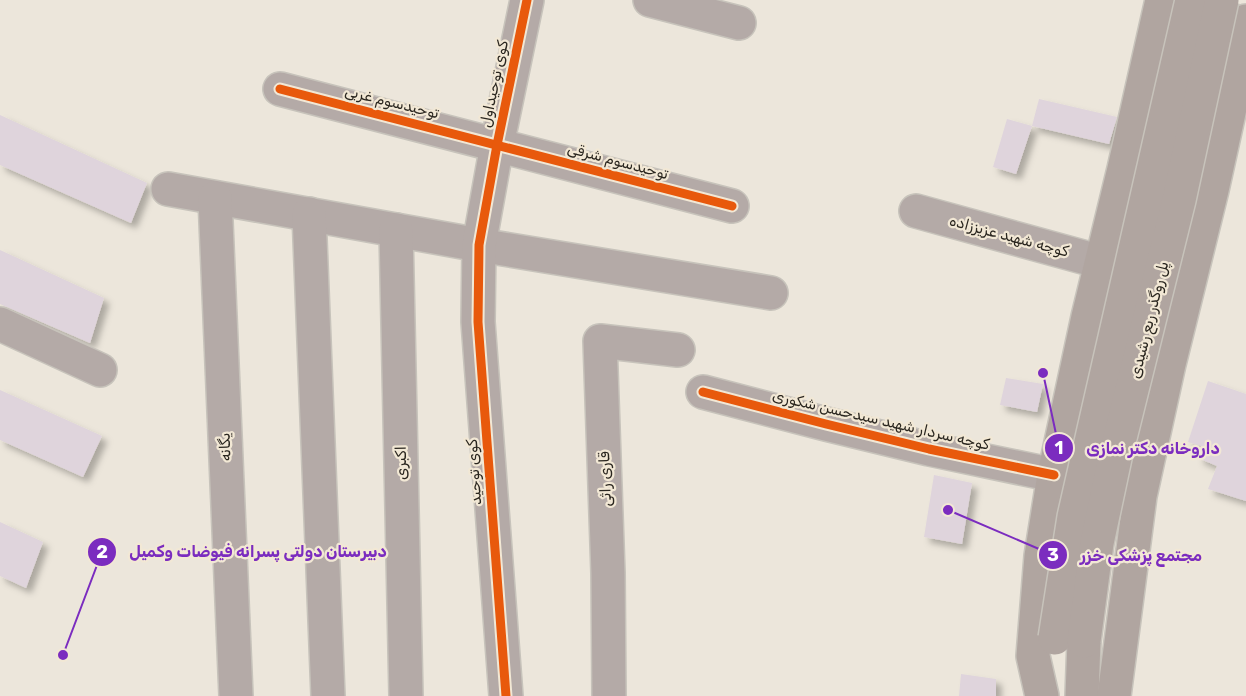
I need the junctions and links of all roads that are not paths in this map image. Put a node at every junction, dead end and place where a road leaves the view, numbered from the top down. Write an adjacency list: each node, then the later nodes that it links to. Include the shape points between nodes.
1 (527, 0): 9 (street, کوی توحیداول)
2 (650, 0): 7 (street)
3 (1162, 0): 10 (highway)
4 (1192, 0): 26 (highway, پل روگذر ربع رشیدی, bridge, via 1074,517)
5 (1222, 0): 26 (highway, پل روگذر ربع رشیدی, bridge, via 1179,200 1097,543)
6 (1246, 21): 12 (highway)
7 (739, 23)
8 (280, 89): 9 (street, توحیدسوم غربی)
9 (497, 145): 14 (street, توحیدسوم شرقی); 18 (street, کوی توحیداول)
10 (1124, 169): 12 (highway, via 1152,148 1177,147 1200,164); 19 (highway)
11 (168, 189): 13 (street)
12 (1212, 190): 35 (highway, via 1140,496)
13 (215, 198): 16 (street); 27 (street, یگانه)
14 (732, 206)
15 (916, 211): 19 (street, کوچه شهید عزیززاده)
16 (309, 214): 17 (street); 28 (street)
17 (396, 230): 18 (street); 29 (street, اکبری)
18 (479, 245): 20 (street); 30 (street, کوی توحید, via 478,322)
19 (1101, 262): 25 (highway)
20 (771, 293)
21 (0, 324): 23 (street)
22 (678, 350): 31 (street, قاری راثی, via 600,341)
23 (100, 370)
24 (703, 392): 25 (street, کوچه سردار شهید سیدحسن شکوری, via 929,449)
25 (1054, 475): 32 (highway, via 1041,556 1033,656)
26 (1070, 639): 33 (highway); 34 (highway)
27 (236, 696)
28 (328, 696)
29 (405, 696)
30 (506, 696)
31 (609, 696)
32 (1042, 696)
33 (1050, 696)
34 (1082, 696)
35 (1114, 696)

